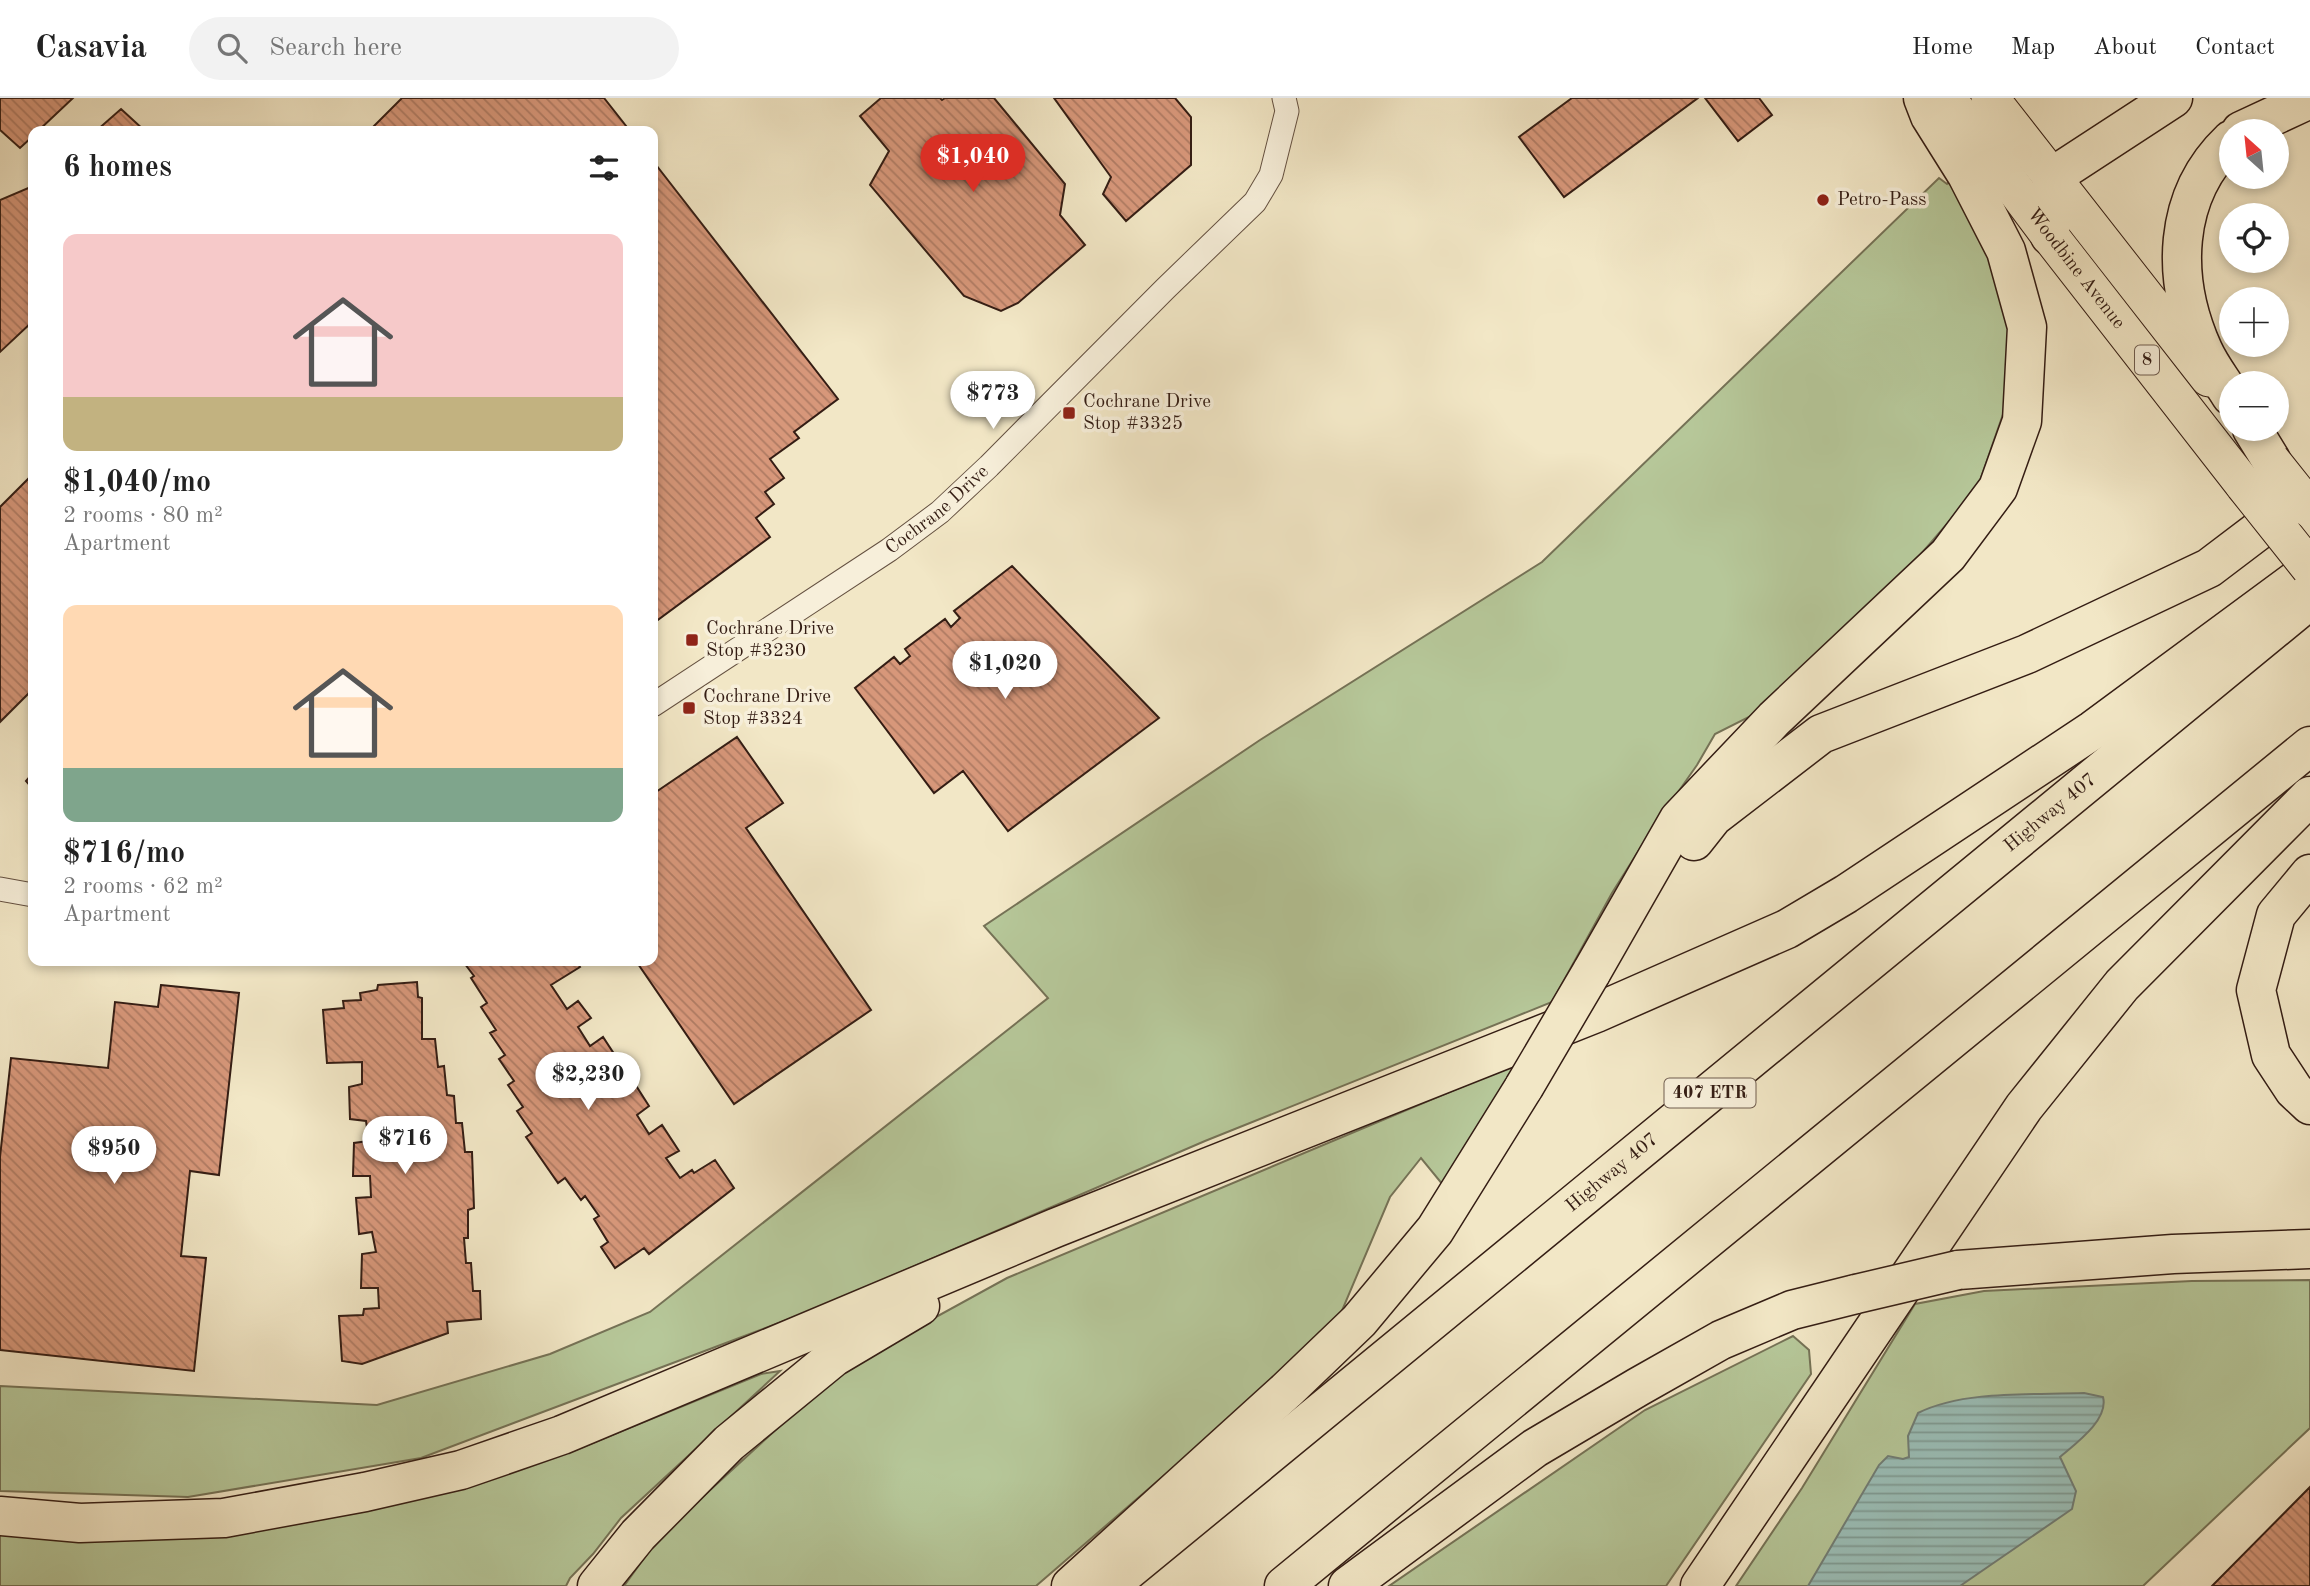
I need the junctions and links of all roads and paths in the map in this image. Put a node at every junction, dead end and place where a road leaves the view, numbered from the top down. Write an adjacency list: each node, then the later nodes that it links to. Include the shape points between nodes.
1 (1284, 98): 18 (street, Cochrane Drive, via 1287,111 1271,175 1255,202 989,466 940,512 889,550)
2 (1923, 98): 24 (highway, via 2006,251 2027,327 2022,421 1998,488 1948,555 1774,719 1679,818)
3 (1947, 98): 10 (main road, Woodbine Avenue / 8)
4 (1990, 98): 9 (main road, Woodbine Avenue / 8)
5 (2173, 98): 9 (highway)
6 (2310, 99): 7 (highway)
7 (2267, 119)
8 (2219, 153): 11 (highway, via 2192,195 2182,232 2181,262 2183,288 2203,351)
9 (2052, 177): 10 (highway); 12 (main road, Woodbine Avenue / 8)
10 (2050, 236): 13 (main road, Woodbine Avenue / 8)
11 (2219, 377)
12 (2219, 393)
13 (2254, 451): 15 (main road, Woodbine Avenue / 8, bridge); 16 (main road, Woodbine Avenue / 8, bridge)
14 (2310, 492): 24 (highway, via 2209,568 2027,654 1821,734 1713,817)
15 (2310, 509)
16 (2310, 569): 26 (highway, via 2093,730 1787,929 1596,1013)
17 (2310, 600): 31 (highway, Highway 407 / 407 ETR)
18 (658, 702)
19 (2310, 746): 32 (highway)
20 (2310, 796): 34 (highway, via 2122,985 2024,1107)
21 (2310, 874): 25 (highway, via 2276,915 2256,990 2271,1055)
22 (0, 889): 23 (street)
23 (28, 894)
24 (1591, 973): 30 (highway, bridge, via 1436,1230 1359,1321)
25 (2310, 1105)
26 (1055, 1228): 28 (highway, via 562,1435 461,1470 223,1518 79,1523); 29 (highway, via 834,1357 729,1443 638,1535)
27 (2310, 1249): 33 (highway, bridge, via 1958,1270 1792,1310 1720,1340 1535,1448)
28 (0, 1516)
29 (597, 1586)
30 (1071, 1586)
31 (1109, 1586)
32 (1284, 1586)
33 (1348, 1586)
34 (1700, 1586)

